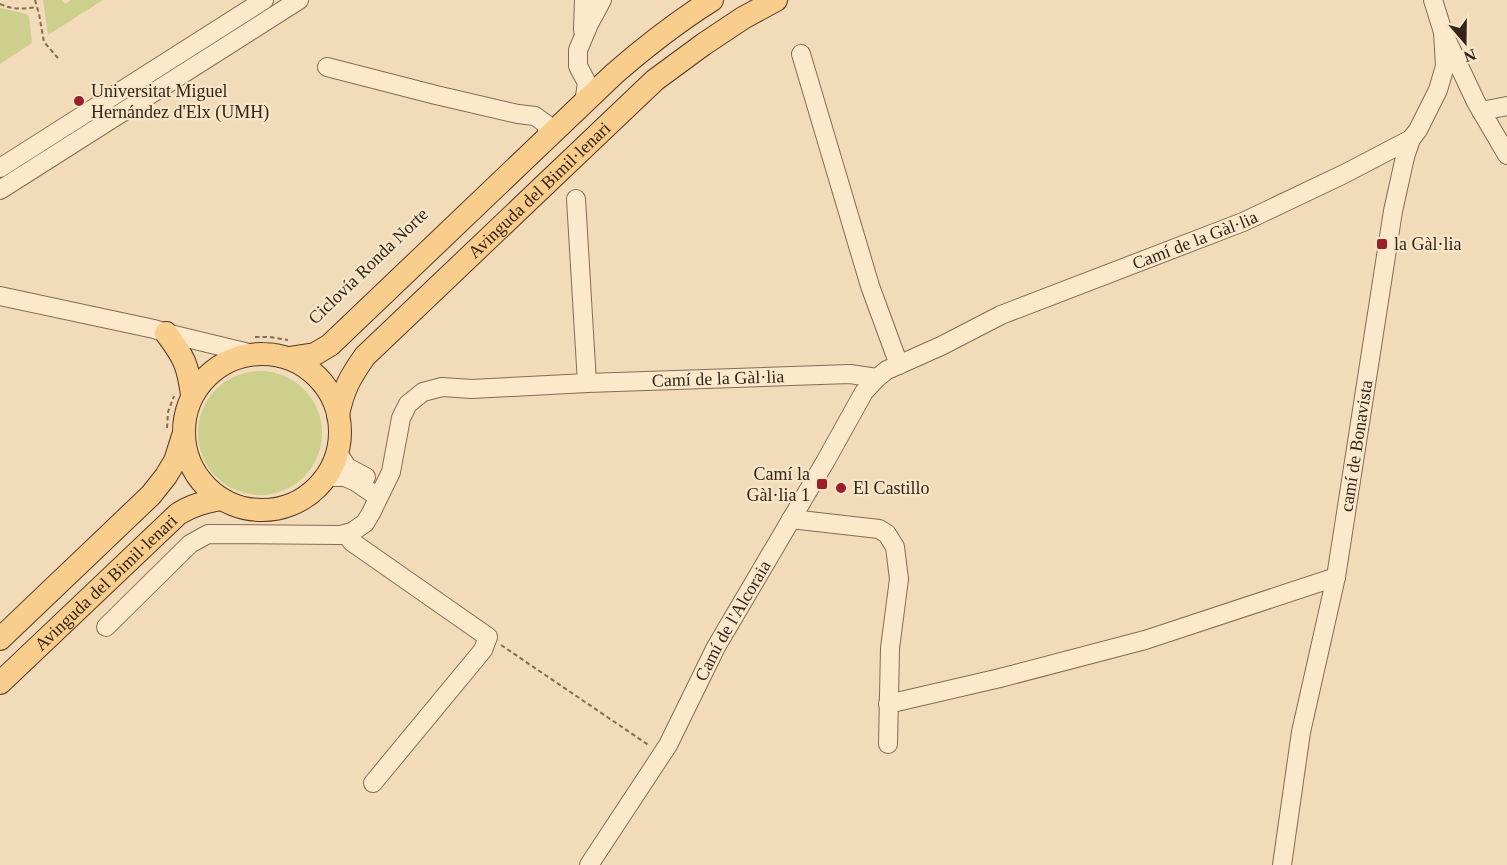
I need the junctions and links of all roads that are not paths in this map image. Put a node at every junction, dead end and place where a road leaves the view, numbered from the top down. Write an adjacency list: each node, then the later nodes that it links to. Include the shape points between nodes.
1 (264, 0): 19 (street)
2 (299, 0): 8 (street)
3 (584, 0): 10 (street)
4 (602, 0): 10 (street)
5 (712, 0): 13 (main road, Avinguda del Bimil·lenari, via 643,49)
6 (776, 0): 30 (main road, Avinguda del Bimil·lenari, via 743,18 655,80 503,223 365,356 349,380)
7 (1433, 0): 9 (street)
8 (284, 5): 20 (street)
9 (1443, 32): 15 (street); 17 (street, camí de Bonavista, via 1445,66 1438,90)
10 (583, 38): 13 (street, via 578,50 579,66 587,83)
11 (801, 54): 26 (street, via 870,286)
12 (327, 67): 16 (street, via 534,116 546,124)
13 (584, 103): 16 (main road, Avinguda del Bimil·lenari)
14 (1507, 106): 15 (street)
15 (1481, 111): 18 (street)
16 (549, 136): 25 (main road, Avinguda del Bimil·lenari, via 330,345 315,354)
17 (1411, 139): 26 (street, Camí de la Gàl·lia, via 1243,222 1001,315); 38 (street, camí de Bonavista, via 1393,211)
18 (1507, 155)
19 (0, 168)
20 (0, 190)
21 (576, 199): 28 (street)
22 (0, 296): 23 (street)
23 (166, 333): 24 (street); 29 (main road, via 188,368)
24 (255, 345): 25 (main road, via 272,354); 29 (main road, via 220,365)
25 (291, 348): 30 (main road, via 328,390)
26 (899, 365): 27 (street, Camí de la Gàl·lia)
27 (877, 378): 28 (street, Camí de la Gàl·lia, via 850,374); 36 (street, Camí de l'Alcoraia, via 864,392)
28 (587, 383): 34 (street, Camí de la Gàl·lia, via 442,387 423,392 408,404 401,418 391,472)
29 (183, 395): 31 (main road, via 184,418)
30 (338, 415): 32 (main road)
31 (175, 432): 35 (main road, via 200,480); 40 (main road, Avinguda del Bimil·lenari, via 175,461 151,495)
32 (338, 453): 33 (main road); 34 (street, via 347,466)
33 (325, 477): 34 (street, via 345,477); 35 (main road, via 309,494 267,510 249,509)
34 (381, 492): 37 (street, Camí de la Gàl·lia, via 365,523)
35 (221, 499): 41 (main road, Avinguda del Bimil·lenari, via 195,505 172,519)
36 (790, 519): 42 (street, via 879,529 895,547 899,579); 45 (street, Camí de l'Alcoraia, via 716,647 668,745)
37 (346, 534): 39 (street, via 208,534 190,544); 44 (street, via 488,637 483,650)
38 (1336, 577): 42 (street, via 1145,640); 46 (street, camí de Bonavista, via 1301,732)
39 (105, 627)
40 (0, 639)
41 (0, 683)
42 (888, 704): 43 (street)
43 (888, 744)
44 (373, 783)
45 (589, 865)
46 (1282, 865)

